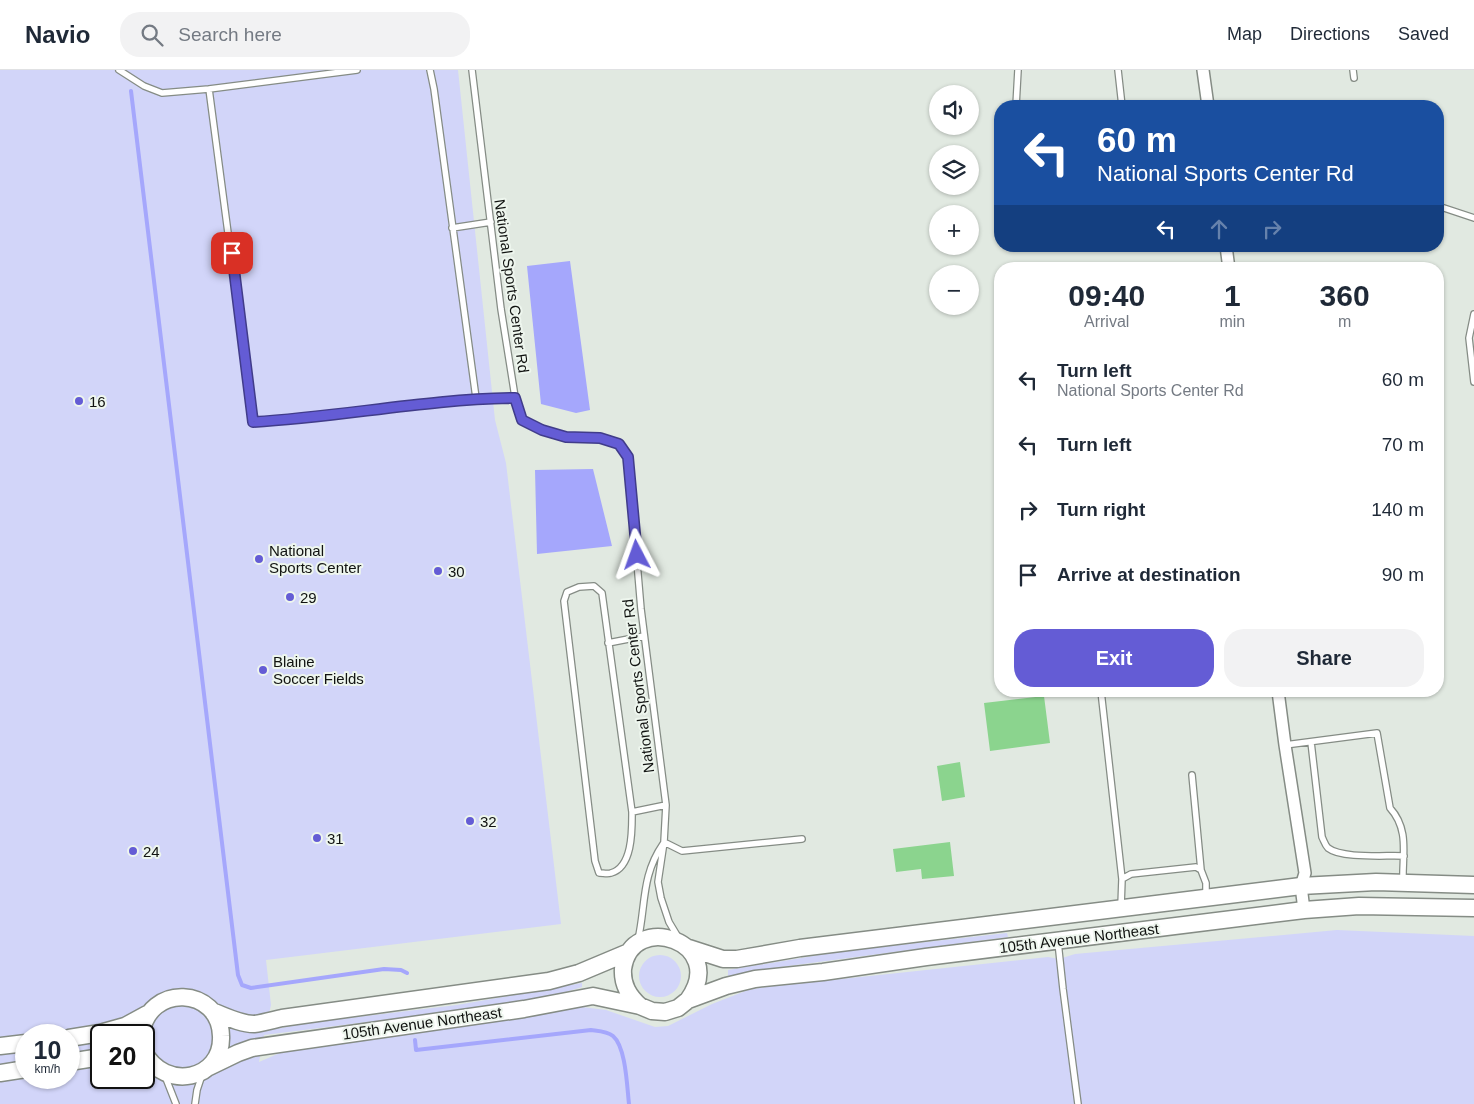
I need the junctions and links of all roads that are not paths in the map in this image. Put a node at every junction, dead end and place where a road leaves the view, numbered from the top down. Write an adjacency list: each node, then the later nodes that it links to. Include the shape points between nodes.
1 (119, 70): 10 (lane, via 162,93)
2 (357, 70): 10 (lane)
3 (430, 70): 17 (lane)
4 (472, 70): 16 (lane, National Sports Center Rd)
5 (1018, 70): 11 (lane)
6 (1118, 70): 12 (lane)
7 (1203, 70): 13 (street)
8 (1353, 70): 9 (lane)
9 (1354, 78)
10 (209, 89): 20 (lane, via 253,422)
11 (1016, 100)
12 (1121, 100)
13 (1207, 100)
14 (1444, 208): 15 (lane)
15 (1474, 218)
16 (491, 222): 17 (lane); 21 (lane, National Sports Center Rd)
17 (452, 228): 20 (lane)
18 (1474, 314): 19 (lane, via 1469,338)
19 (1474, 382)
20 (476, 398): 21 (lane)
21 (515, 398): 22 (lane, National Sports Center Rd, via 522,420 566,437 600,438 619,444 628,457)
22 (644, 636): 23 (lane); 29 (lane, National Sports Center Rd)
23 (608, 643): 30 (lane); 30 (lane, via 602,592 594,586 567,592 564,601 599,873 612,873 622,866 632,843)
24 (1102, 697): 35 (lane)
25 (1279, 697): 27 (street)
26 (1311, 742): 27 (lane); 33 (lane, via 1322,837 1326,847 1344,853); 33 (lane, via 1377,733 1390,808 1402,826)
27 (1284, 745): 38 (street, via 1305,873)
28 (1192, 774): 34 (lane)
29 (666, 805): 30 (lane); 32 (lane, National Sports Center Rd)
30 (632, 812)
31 (802, 839): 32 (lane, via 682,851)
32 (664, 842): 44 (lane, National Sports Center Rd, via 658,882 661,898 669,922); 45 (lane, via 654,857 646,882)
33 (1404, 856): 36 (lane)
34 (1201, 870): 35 (lane, via 1196,867 1131,874); 39 (lane, via 1206,883)
35 (1122, 879): 41 (lane)
36 (1403, 882): 37 (street, 105th Avenue Northeast); 38 (street, 105th Avenue Northeast)
37 (1474, 885)
38 (1302, 886): 39 (street, 105th Avenue Northeast); 42 (street)
39 (1206, 898): 41 (street, 105th Avenue Northeast)
40 (1469, 906): 42 (street, 105th Avenue Northeast, via 1359,906)
41 (1121, 909): 44 (street, 105th Avenue Northeast, via 800,948 737,959 724,959)
42 (1304, 910): 43 (street, 105th Avenue Northeast)
43 (1058, 940): 46 (street, 105th Avenue Northeast, via 754,979); 60 (lane)
44 (684, 945): 45 (street, 105th Avenue Northeast, via 663,936); 46 (street, via 697,963 698,980)
45 (633, 948): 47 (street, via 623,970 625,987); 48 (street, 105th Avenue Northeast, via 579,973 549,981 253,1024)
46 (688, 1000): 47 (street, 105th Avenue Northeast, via 665,1012)
47 (640, 1006): 54 (street, 105th Avenue Northeast, via 593,996 252,1048)
48 (212, 1011): 49 (street, 105th Avenue Northeast, via 187,997 172,997); 54 (street, via 222,1036 214,1060)
49 (147, 1014): 50 (street); 51 (street, 105th Avenue Northeast, via 125,1026)
50 (142, 1024)
51 (80, 1036)
52 (15, 1044): 53 (street)
53 (0, 1046)
54 (205, 1069): 55 (street, 105th Avenue Northeast, via 181,1077); 59 (lane)
55 (155, 1070): 58 (lane)
56 (15, 1071): 57 (street)
57 (0, 1073)
58 (176, 1104)
59 (195, 1104)
60 (1078, 1104)

